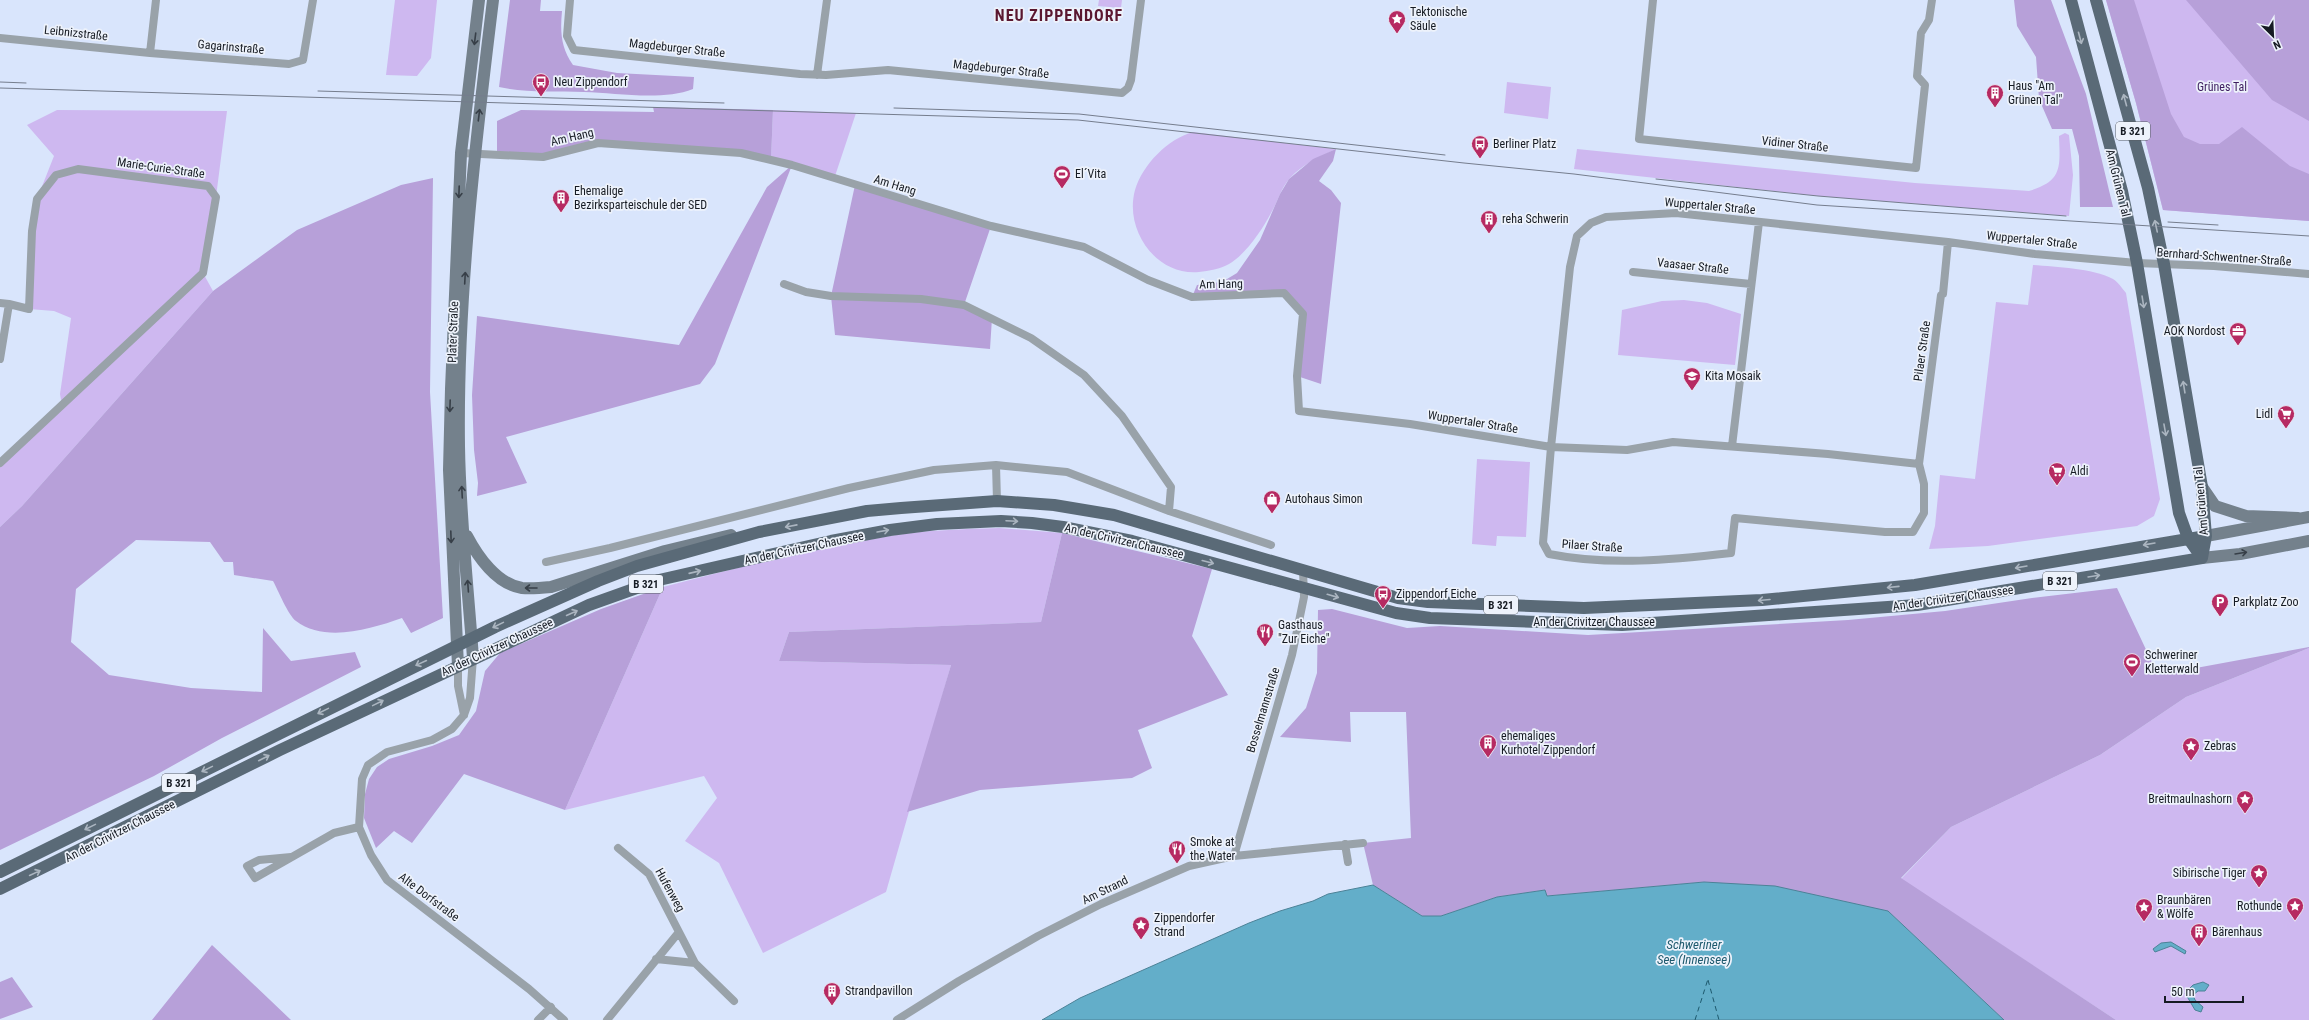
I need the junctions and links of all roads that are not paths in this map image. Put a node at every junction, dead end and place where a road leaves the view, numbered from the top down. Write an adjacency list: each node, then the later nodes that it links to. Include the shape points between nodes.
1 (156, 0): 13 (street)
2 (313, 0): 13 (street, Gagarinstraße, via 303,60 289,64)
3 (479, 0): 15 (street, Plater Straße, one-way to 15)
4 (493, 0): 16 (street, Plater Straße, one-way to 4)
5 (570, 0): 14 (street, Magdeburger Straße, via 567,36 574,50)
6 (827, 0): 14 (street)
7 (1141, 0): 14 (street, Magdeburger Straße, via 1131,80 1128,88 1122,93 888,70)
8 (1653, 0): 9 (street, Vidiner Straße, via 1639,139 1916,168 1925,85 1917,76 1921,33 1929,20)
9 (1932, 0)
10 (2071, 0): 19 (main road, Am Grünen Tal / B 321, one-way to 19, via 2122,191)
11 (2096, 0): 20 (main road, Am Grünen Tal / B 321, one-way to 11, via 2148,188)
12 (0, 38): 13 (street, Leibnizstraße)
13 (150, 53)
14 (817, 75)
15 (461, 153): 16 (street, Am Hang); 48 (street, Plater Straße, one-way to 48, via 449,470)
16 (474, 153): 27 (street, Am Hang, via 543,157 598,143 741,153 792,165 985,224 1084,247 1148,280 1192,297 1284,293 1303,314 1297,376 1299,411); 37 (street, Plater Straße, one-way to 16, via 459,447 460,386)
17 (1759, 222): 18 (street, Wuppertaler Straße); 24 (street); 29 (street, Wuppertaler Straße, via 1676,213 1606,217 1591,223 1577,236 1570,267)
18 (1948, 242): 19 (street, Wuppertaler Straße, via 2035,254); 31 (street, Pilaer Straße)
19 (2137, 263): 20 (street, Bernhard-Schwentner-Straße); 40 (main road, Am Grünen Tal / B 321, one-way to 40, via 2178,508)
20 (2164, 264): 22 (street, Bernhard-Schwentner-Straße); 33 (main road, Am Grünen Tal / B 321, one-way to 20)
21 (1633, 272): 24 (street, Vaasaer Straße)
22 (2309, 274)
23 (784, 284): 35 (street, via 806,292 831,296 921,299 964,305 1030,338 1084,374 1122,416 1171,487)
24 (1751, 284): 28 (street)
25 (4, 304): 26 (street, Marie-Curie-Straße); 30 (street, Marie-Curie-Straße, via 29,309 36,199 56,175 78,169 208,186 216,197 203,273)
26 (0, 359)
27 (1330, 414): 29 (street, Wuppertaler Straße)
28 (1732, 446): 29 (street, via 1673,442 1627,450); 31 (street)
29 (1551, 447): 31 (street, Pilaer Straße, via 1543,543 1549,554 1574,559 1642,561 1731,553 1735,518 1913,532 1924,513 1924,484)
30 (0, 463)
31 (1920, 464)
32 (996, 465): 34 (street); 35 (street, via 1067,472); 44 (street, via 934,470 864,485)
33 (2202, 487): 36 (street, An der Crivitzer Chaussee, via 2215,506 2246,516); 39 (main road, Am Grünen Tal / B 321)
34 (997, 501): 38 (main road, An der Crivitzer Chaussee / B 321, one-way to 38, via 867,511); 45 (main road, An der Crivitzer Chaussee / B 321, via 1054,505 1114,515)
35 (1169, 510): 42 (street)
36 (2304, 518): 39 (street, An der Crivitzer Chaussee)
37 (464, 531): 38 (street, B 321, one-way to 37, via 695,543 550,587 536,588 512,585 499,577 477,554); 47 (street, Plater Straße, one-way to 37)
38 (758, 532): 47 (main road, An der Crivitzer Chaussee / B 321, one-way to 47, via 637,566 544,604)
39 (2206, 536): 40 (main road, An der Crivitzer Chaussee); 43 (main road, Am Grünen Tal / B 321)
40 (2188, 538): 43 (main road, Am Grünen Tal); 45 (main road, An der Crivitzer Chaussee / B 321, one-way to 45, via 1915,585 1762,600 1622,608 1428,602 1383,594)
41 (2309, 541): 43 (street, An der Crivitzer Chaussee, one-way to 41, via 2240,554)
42 (1271, 545)
43 (2202, 558): 46 (main road, An der Crivitzer Chaussee / B 321, one-way to 43, via 1396,613 1430,618 1622,625 1917,605)
44 (546, 562)
45 (1303, 570): 46 (street, Bosselmannstraße)
46 (1304, 588): 49 (main road, An der Crivitzer Chaussee / B 321, one-way to 46, via 589,605 652,582 831,541 937,524 1000,521 1063,526 1132,541); 56 (street, Bosselmannstraße, via 1292,655)
47 (471, 638): 48 (main road, An der Crivitzer Chaussee / B 321); 49 (street, Plater Straße)
48 (456, 646): 50 (street, Plater Straße); 59 (main road, An der Crivitzer Chaussee / B 321, one-way to 59)
49 (473, 658): 50 (main road, An der Crivitzer Chaussee / B 321); 51 (street, Alte Dorfstraße, via 471,691)
50 (458, 666): 51 (street, via 458,686); 60 (main road, An der Crivitzer Chaussee / B 321, one-way to 50, via 287,747)
51 (464, 715): 52 (street, Alte Dorfstraße, via 452,729 440,737 387,752 368,765 362,779)
52 (359, 827): 57 (street, via 334,833); 65 (street, Alte Dorfstraße, via 371,855 387,880)
53 (1363, 843): 54 (street, Am Strand)
54 (1345, 844): 56 (street, Am Strand); 58 (street)
55 (618, 848): 61 (street, Hufenweg, via 649,874)
56 (1234, 856): 69 (street, Am Strand, via 1189,866 1101,904 999,958)
57 (291, 857): 57 (street, via 255,878 248,866 259,860)
58 (1348, 862)
59 (0, 872)
60 (0, 889)
61 (679, 932): 62 (street); 63 (street, Hufenweg)
62 (656, 959): 63 (street); 68 (street)
63 (695, 963): 64 (street, Hufenweg)
64 (734, 1001)
65 (551, 1008): 66 (street); 67 (street, Alte Dorfstraße)
66 (538, 1020)
67 (564, 1020)
68 (607, 1020)
69 (897, 1020)

